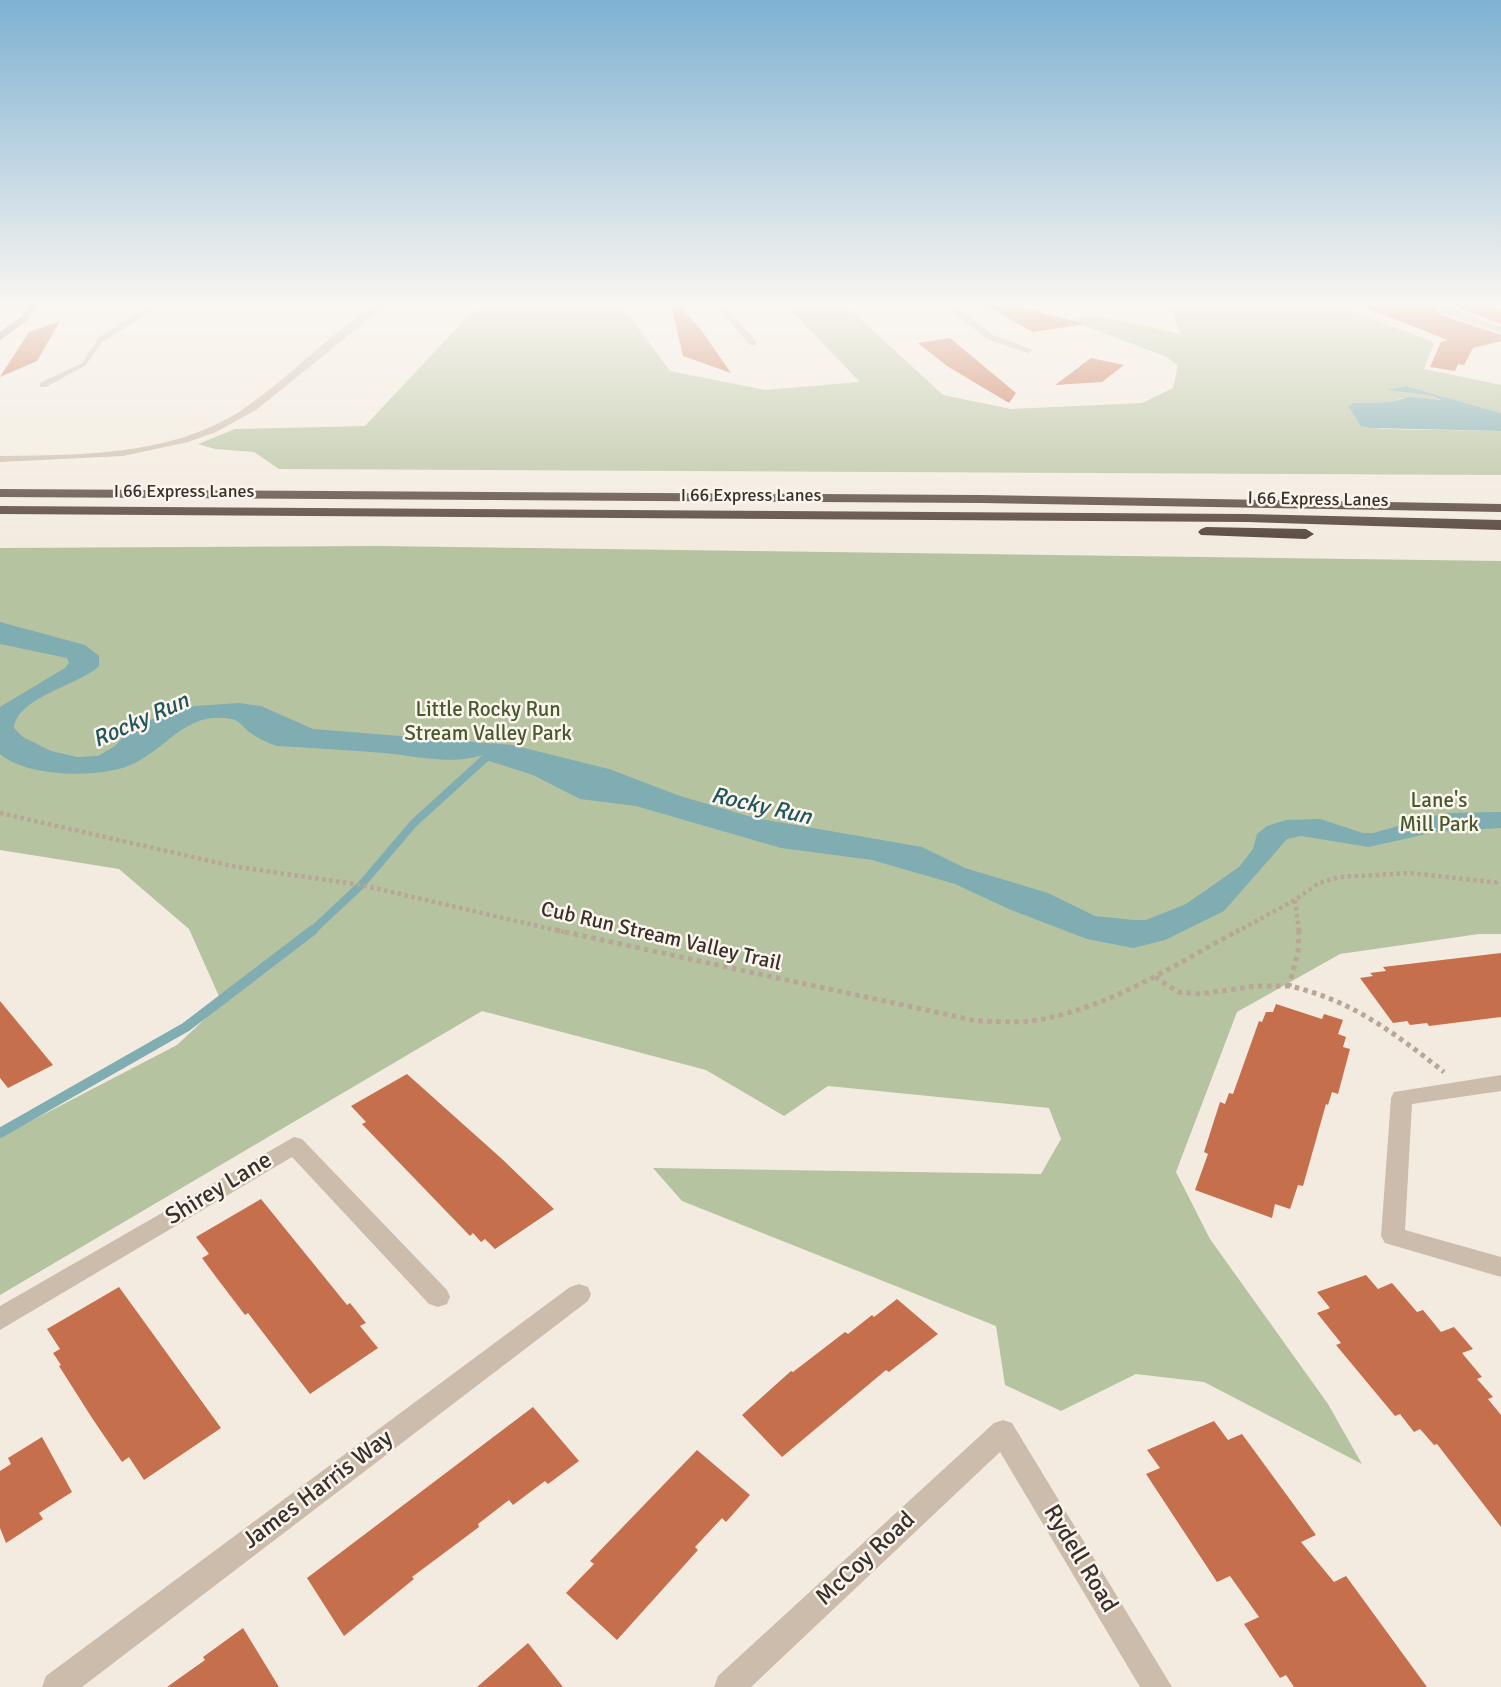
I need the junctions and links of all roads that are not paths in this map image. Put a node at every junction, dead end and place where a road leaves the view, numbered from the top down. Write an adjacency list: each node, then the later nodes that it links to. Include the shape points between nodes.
1 (282, 384): 2 (street, via 220,426 169,443 72,458)
2 (0, 459)
3 (0, 481): 5 (highway, via 1182,488)
4 (0, 493): 6 (highway, I 66 Express Lanes, via 967,499)
5 (1501, 495)
6 (1501, 508)
7 (0, 510): 9 (highway, I 66 Express Lanes, via 1247,518)
8 (0, 523): 10 (highway)
9 (1501, 524)
10 (1501, 538)
11 (1501, 1083): 12 (street, via 1402,1098 1393,1236)
12 (1501, 1267)
13 (579, 1294): 17 (street, James Harris Way)
14 (438, 1297): 15 (street, Shirey Lane, via 294,1144)
15 (0, 1319)
16 (1003, 1432): 18 (street, McCoy Road); 19 (street, Rydell Road)
17 (57, 1687)
18 (729, 1687)
19 (1157, 1687)

